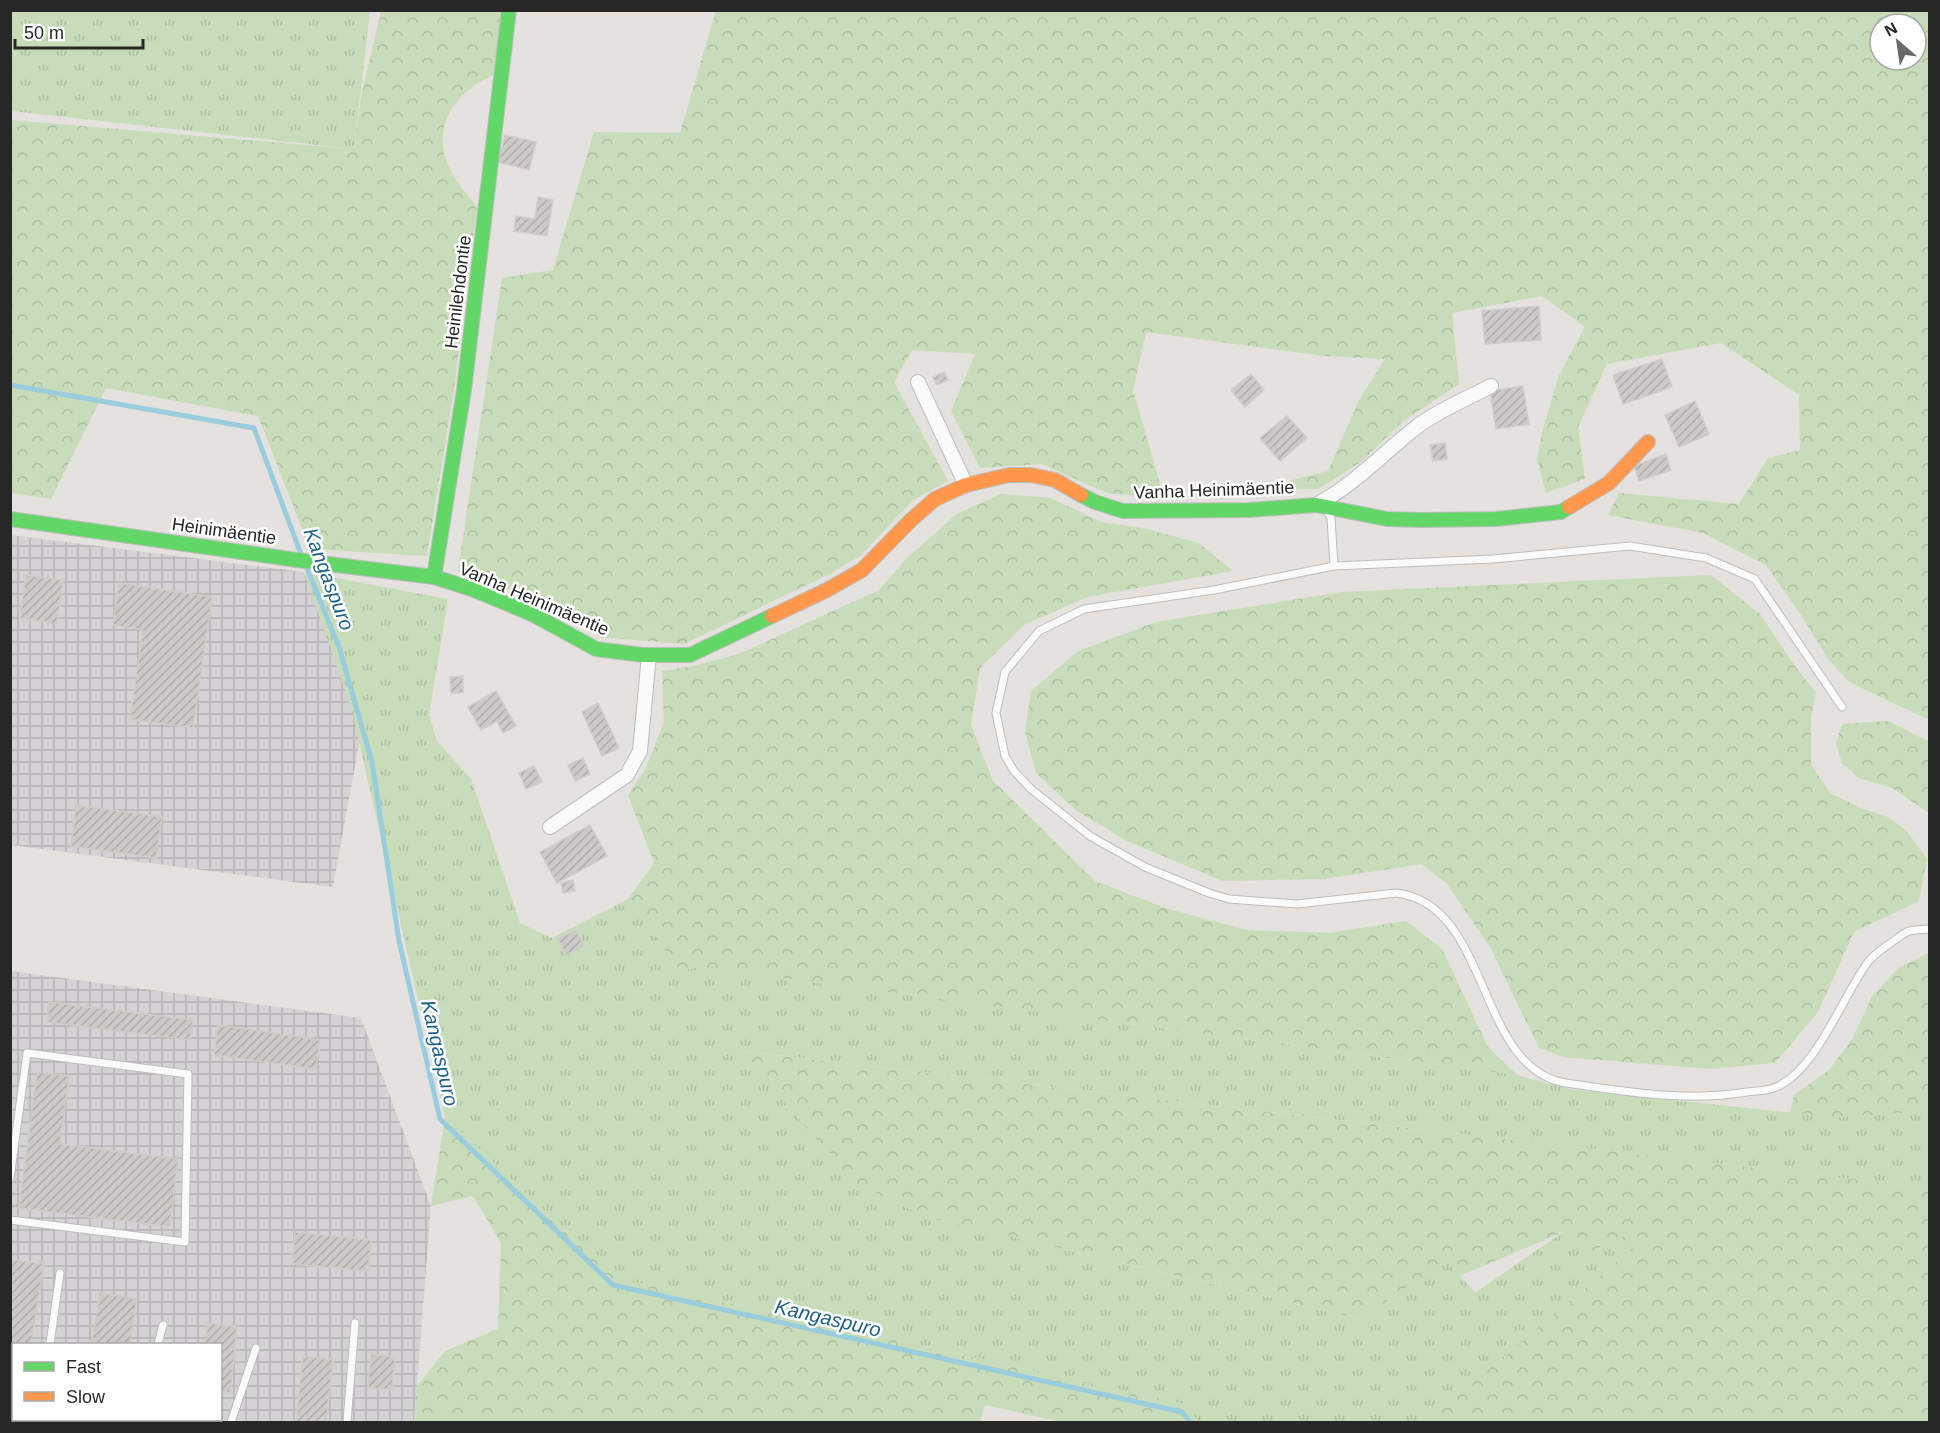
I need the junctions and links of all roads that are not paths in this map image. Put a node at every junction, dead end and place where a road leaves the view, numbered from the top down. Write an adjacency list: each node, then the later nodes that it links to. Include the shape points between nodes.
1 (510, 10): 9 (street, Heinilehdontie, via 464,390)
2 (918, 382): 5 (street)
3 (1491, 386): 6 (street, via 1416,427)
4 (1648, 442): 6 (street, Vanha Heinimäentie, via 1609,483 1561,512 1496,519 1422,520 1387,519)
5 (966, 485): 6 (street, Vanha Heinimäentie, via 1009,475 1031,475 1055,480 1095,502 1123,511); 10 (street, Vanha Heinimäentie, via 935,499 862,570 827,590 690,654)
6 (1320, 506): 8 (lane, via 1331,518)
7 (10, 519): 9 (street, Heinimäentie)
8 (1334, 566): 11 (lane, via 1493,559 1630,546 1706,558 1755,579); 13 (lane, via 1214,590 1084,609 1038,631 1005,672 996,714 1005,756 1014,771 1090,836 1145,867 1209,893 1229,899 1297,904 1396,893 1425,900 1448,923 1468,954 1518,1054 1537,1072 1563,1082 1680,1096 1719,1097 1774,1088 1796,1074 1811,1056 1868,961 1907,932)
9 (434, 577): 10 (street, Vanha Heinimäentie, via 534,615 596,649)
10 (650, 655): 12 (street, via 640,751 627,775)
11 (1842, 707)
12 (550, 828)
13 (1929, 929)
14 (10, 1178): 15 (lane, via 27,1053 188,1074 185,1242)
15 (10, 1220)
16 (60, 1273): 19 (lane)
17 (355, 1323): 23 (lane)
18 (163, 1325): 20 (lane)
19 (50, 1343)
20 (158, 1343)
21 (256, 1348): 22 (lane)
22 (231, 1422)
23 (347, 1422)

